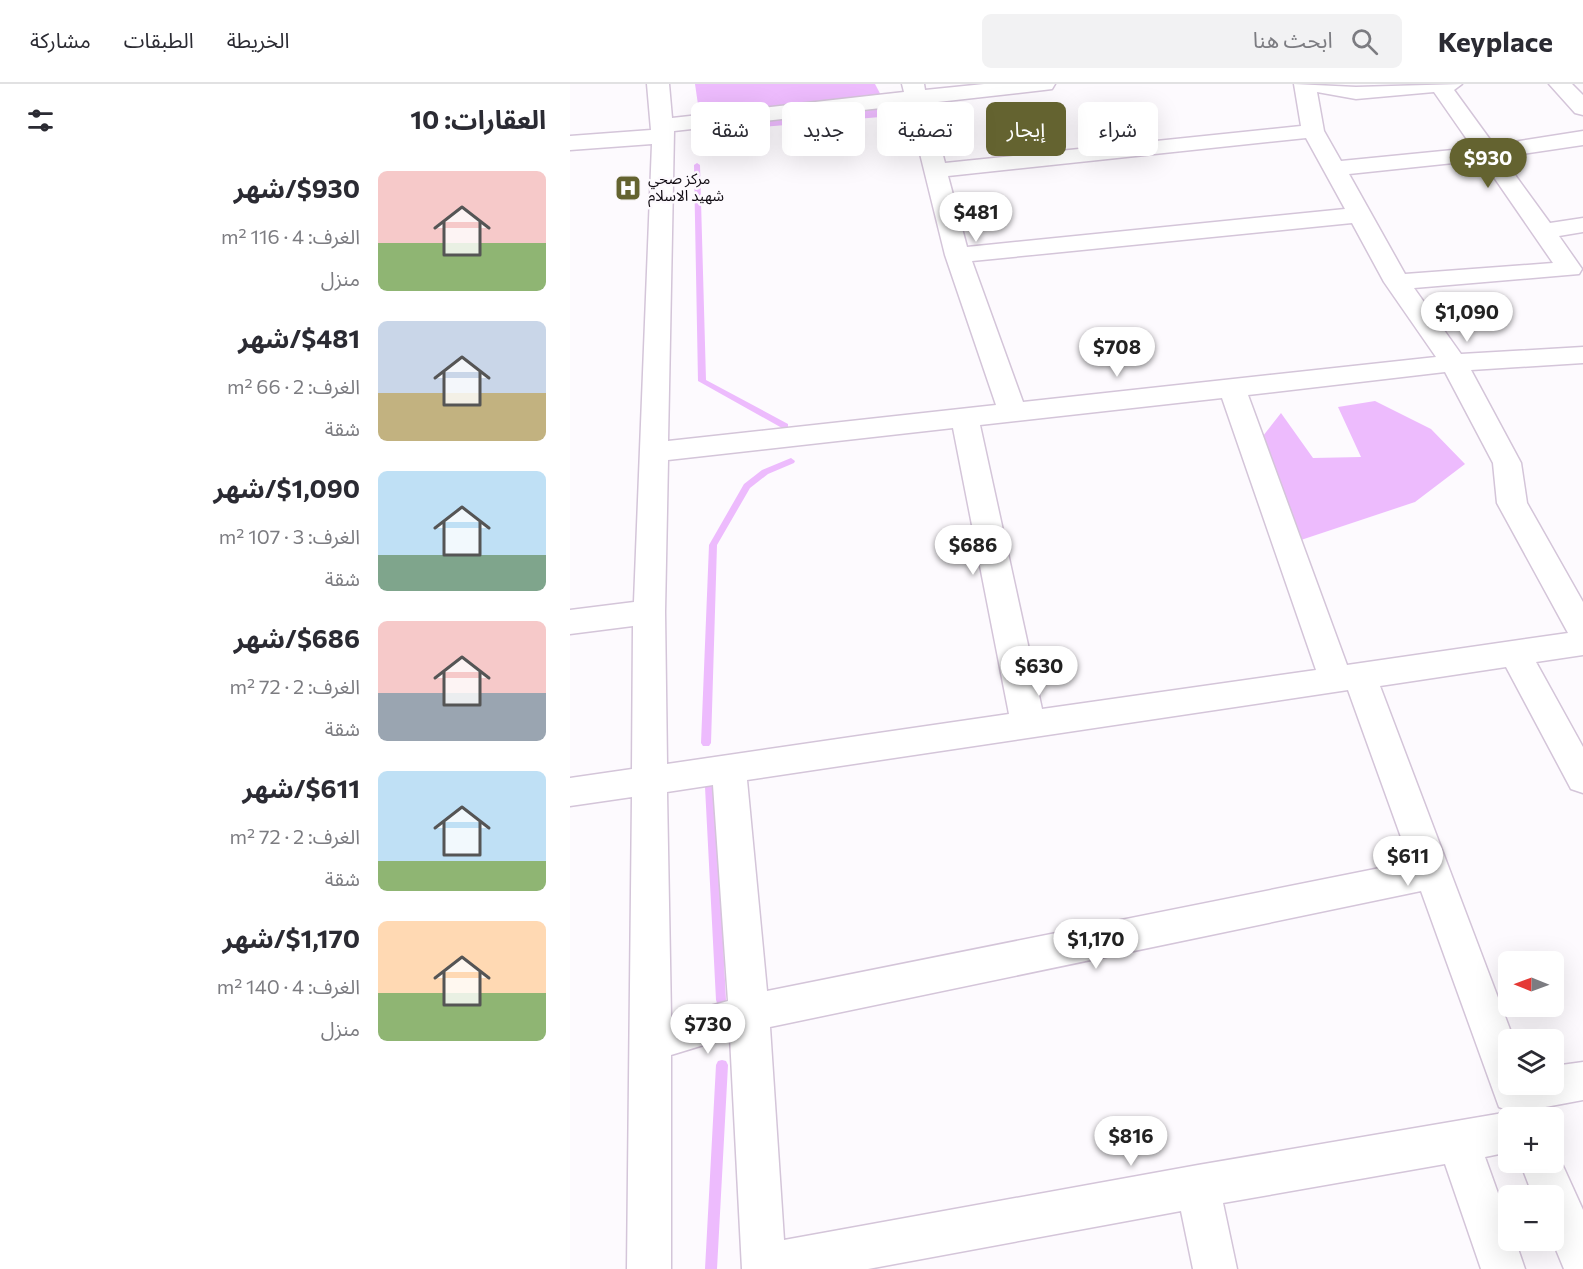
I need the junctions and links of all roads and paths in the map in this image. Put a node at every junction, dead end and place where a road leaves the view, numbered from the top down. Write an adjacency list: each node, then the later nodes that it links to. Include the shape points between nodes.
1 (658, 84): 8 (street)
2 (1044, 84): 6 (street)
3 (1305, 84): 5 (street, via 1356,93); 9 (street)
4 (1560, 84): 7 (street)
5 (1446, 85): 12 (street)
6 (916, 92): 8 (street); 14 (street)
7 (1583, 108)
8 (663, 131): 11 (street); 25 (street)
9 (1313, 131): 13 (street); 14 (street)
10 (1583, 138): 12 (street)
11 (570, 143)
12 (1485, 151): 13 (street); 17 (street)
13 (1334, 169): 15 (street)
14 (935, 171): 18 (street)
15 (1359, 215): 18 (street); 19 (street)
16 (1583, 225): 17 (street)
17 (1545, 231): 19 (street, via 1570,268)
18 (957, 255): 23 (street)
19 (1397, 282): 21 (street)
20 (1583, 355): 21 (street)
21 (1454, 363): 22 (street); 28 (street, via 1507,463 1512,503)
22 (1232, 388): 23 (street); 31 (street)
23 (1013, 413): 24 (street)
24 (965, 418): 25 (street); 32 (street)
25 (655, 452): 26 (street)
26 (649, 612): 27 (street); 35 (street)
27 (570, 622)
28 (1583, 631)
29 (1583, 643): 30 (street)
30 (1515, 653): 31 (street); 34 (street)
31 (1347, 677): 32 (street); 37 (street)
32 (1028, 724): 33 (street)
33 (729, 769): 35 (street); 38 (street)
34 (1583, 779)
35 (649, 780): 36 (street); 39 (street)
36 (570, 792)
37 (1432, 873): 38 (street); 41 (street)
38 (748, 1013): 39 (street); 46 (street)
39 (651, 1042): 47 (street)
40 (1583, 1081): 41 (street)
41 (1513, 1101): 42 (street)
42 (1458, 1141): 44 (street); 49 (street)
43 (1546, 1173): 45 (street)
44 (1198, 1186): 46 (street); 48 (street)
45 (1583, 1262)
46 (764, 1268)
47 (648, 1269)
48 (1215, 1269)
49 (1503, 1269)

